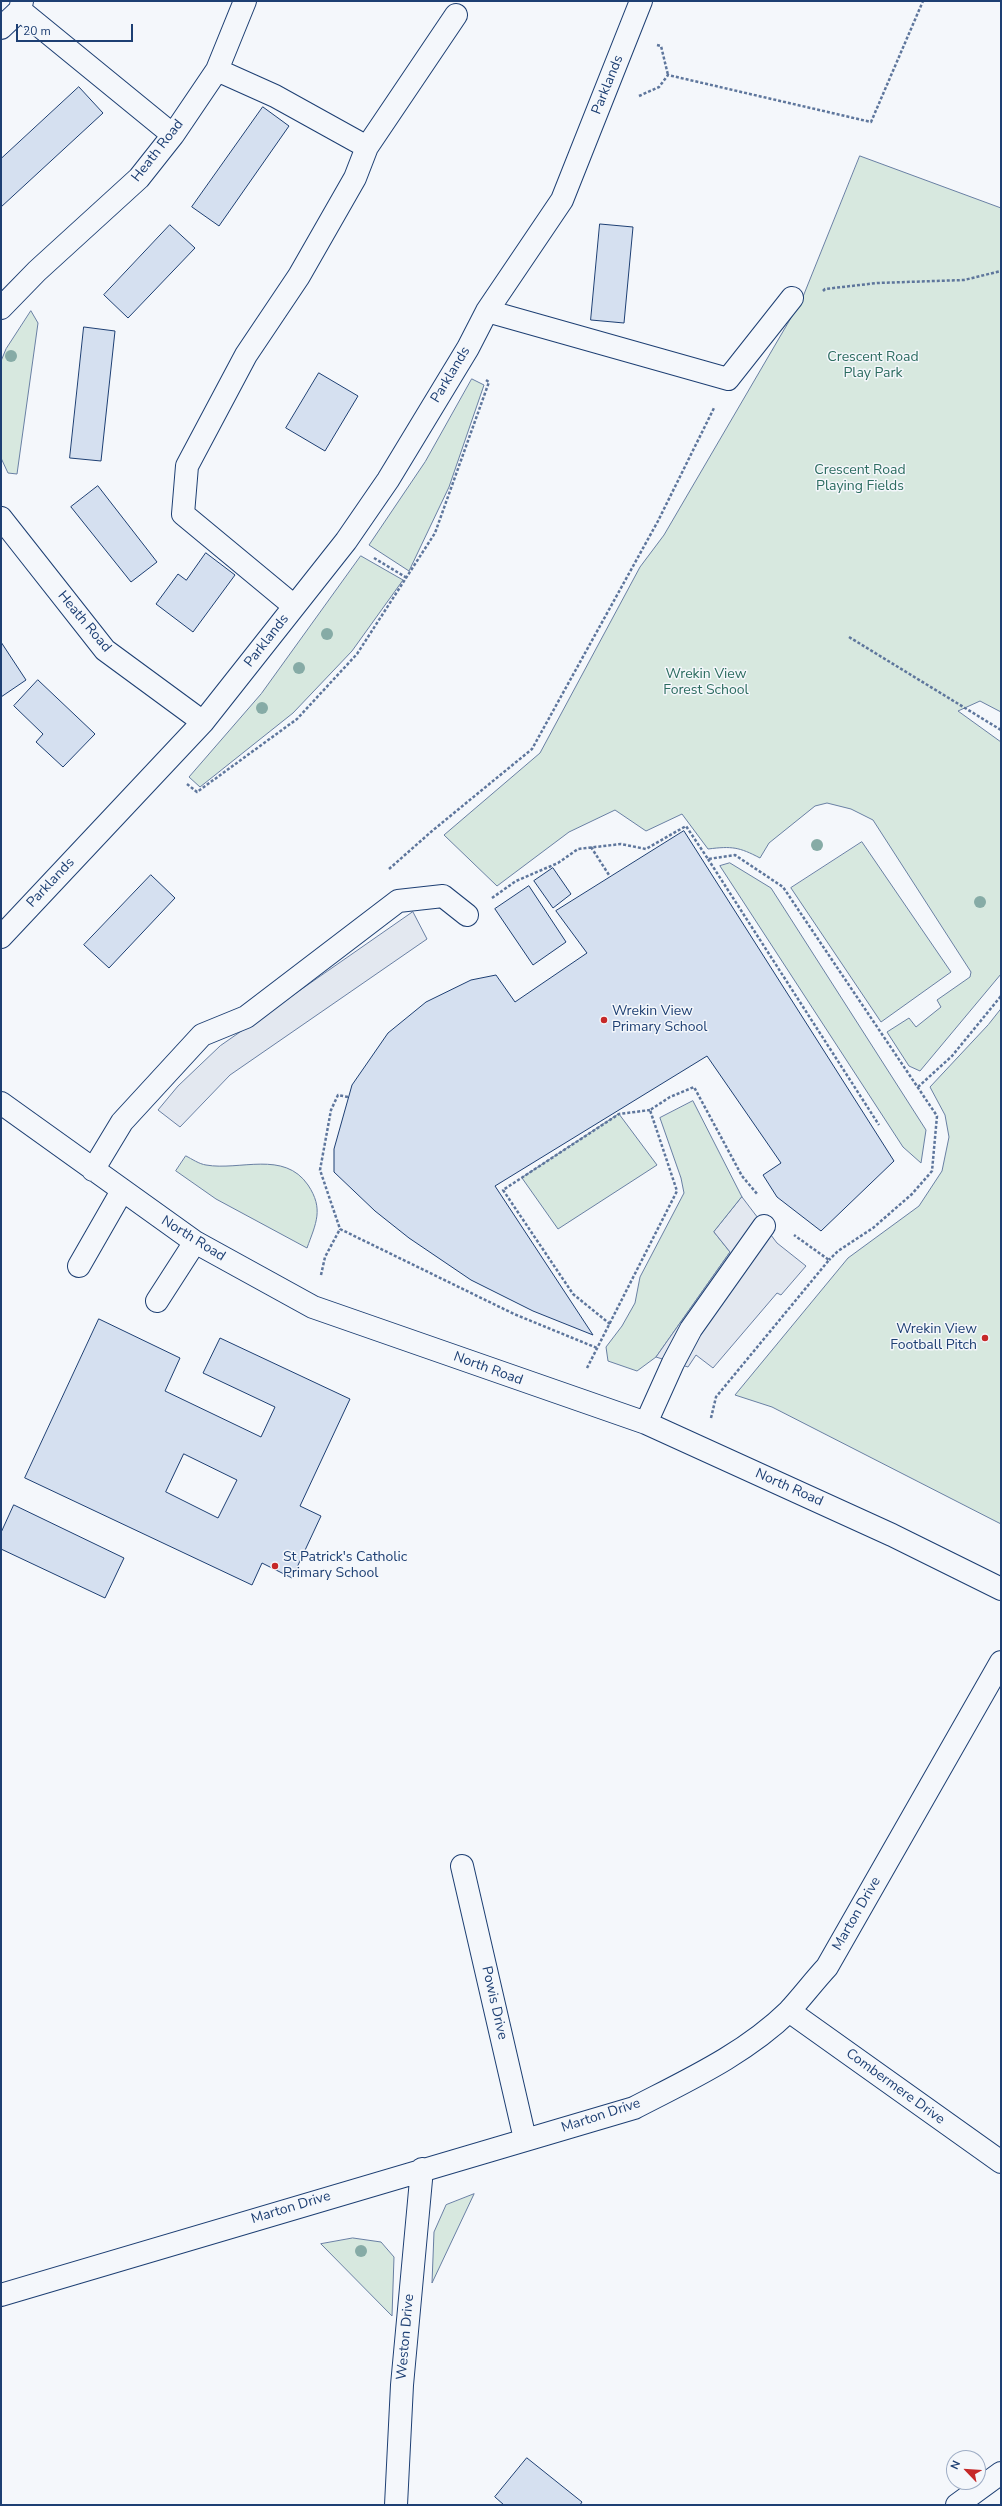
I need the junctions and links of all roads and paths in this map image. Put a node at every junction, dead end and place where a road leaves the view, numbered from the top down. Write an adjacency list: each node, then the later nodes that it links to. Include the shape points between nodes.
1 (245, 1): 7 (street, Heath Road)
2 (641, 1): 8 (street, Parklands)
3 (923, 1): 8 (path, via 871,122 668,76 659,87 632,99)
4 (21, 5): 6 (street); 9 (street)
5 (456, 15): 10 (street)
6 (1, 28)
7 (217, 70): 9 (street, Heath Road); 10 (street, via 274,96)
8 (606, 93): 15 (street, Parklands, via 562,200)
9 (173, 135): 14 (street, Heath Road, via 139,178 37,271)
10 (368, 147): 21 (street, via 352,184 299,276 246,355 187,466 183,514)
11 (1001, 271): 12 (path, via 964,280 877,283)
12 (851, 287)
13 (792, 298): 17 (street)
14 (1, 308)
15 (487, 312): 16 (street, Parklands); 17 (street)
16 (456, 366): 19 (street, Parklands, via 388,480); 20 (path, via 489,382 435,533)
17 (728, 379): 28 (path, via 658,521 532,749)
18 (1, 518): 23 (street, Heath Road, via 105,650)
19 (346, 541): 20 (path); 21 (street, Parklands)
20 (407, 578): 25 (path, via 357,654 297,719 197,792)
21 (294, 606): 23 (street, Parklands)
22 (849, 637): 24 (path)
23 (203, 722): 25 (street, Parklands)
24 (1001, 730)
25 (163, 765): 31 (street, Parklands)
26 (591, 847): 27 (path, via 621,844 646,849 686,826); 29 (path); 30 (path, via 578,849 558,864 516,881)
27 (708, 859): 34 (path, via 735,855 783,887); 38 (path)
28 (386, 871)
29 (609, 875)
30 (466, 915): 39 (street, via 443,896 398,900 246,1017 202,1035 122,1122)
31 (1, 937)
32 (1001, 996): 34 (path, via 952,1056)
33 (694, 1087): 37 (path, via 670,1097)
34 (918, 1088): 44 (path, via 937,1116 932,1170 912,1194 873,1228)
35 (348, 1097): 42 (path, via 338,1095 331,1110 320,1170)
36 (1, 1103): 39 (street, North Road)
37 (650, 1110): 48 (path, via 677,1191); 48 (path, via 619,1114 503,1190 573,1294)
38 (879, 1125)
39 (93, 1170): 40 (street, North Road)
40 (122, 1191): 43 (street, North Road); 45 (street)
41 (764, 1226): 51 (street, via 691,1329)
42 (340, 1230): 47 (path, via 325,1257); 49 (path, via 514,1314)
43 (195, 1242): 46 (street); 47 (street, North Road)
44 (829, 1260)
45 (79, 1266)
46 (157, 1301)
47 (313, 1307): 50 (street, North Road)
48 (610, 1324): 49 (path)
49 (597, 1348): 50 (path)
50 (571, 1399): 51 (street, North Road)
51 (646, 1423): 52 (street, North Road, via 892,1535)
52 (1001, 1589)
53 (1001, 1662): 55 (street, Marton Drive, via 826,1967)
54 (462, 1866): 56 (street, Powis Drive)
55 (789, 2011): 56 (street, Marton Drive, via 760,2036 715,2067 634,2108); 57 (street, Combermere Drive)
56 (525, 2139): 58 (street, Marton Drive)
57 (1001, 2162)
58 (422, 2169): 59 (street, Marton Drive); 61 (street, Weston Drive, via 402,2385)
59 (1, 2295)
60 (1001, 2472): 62 (street)
61 (396, 2505)
62 (957, 2505)

